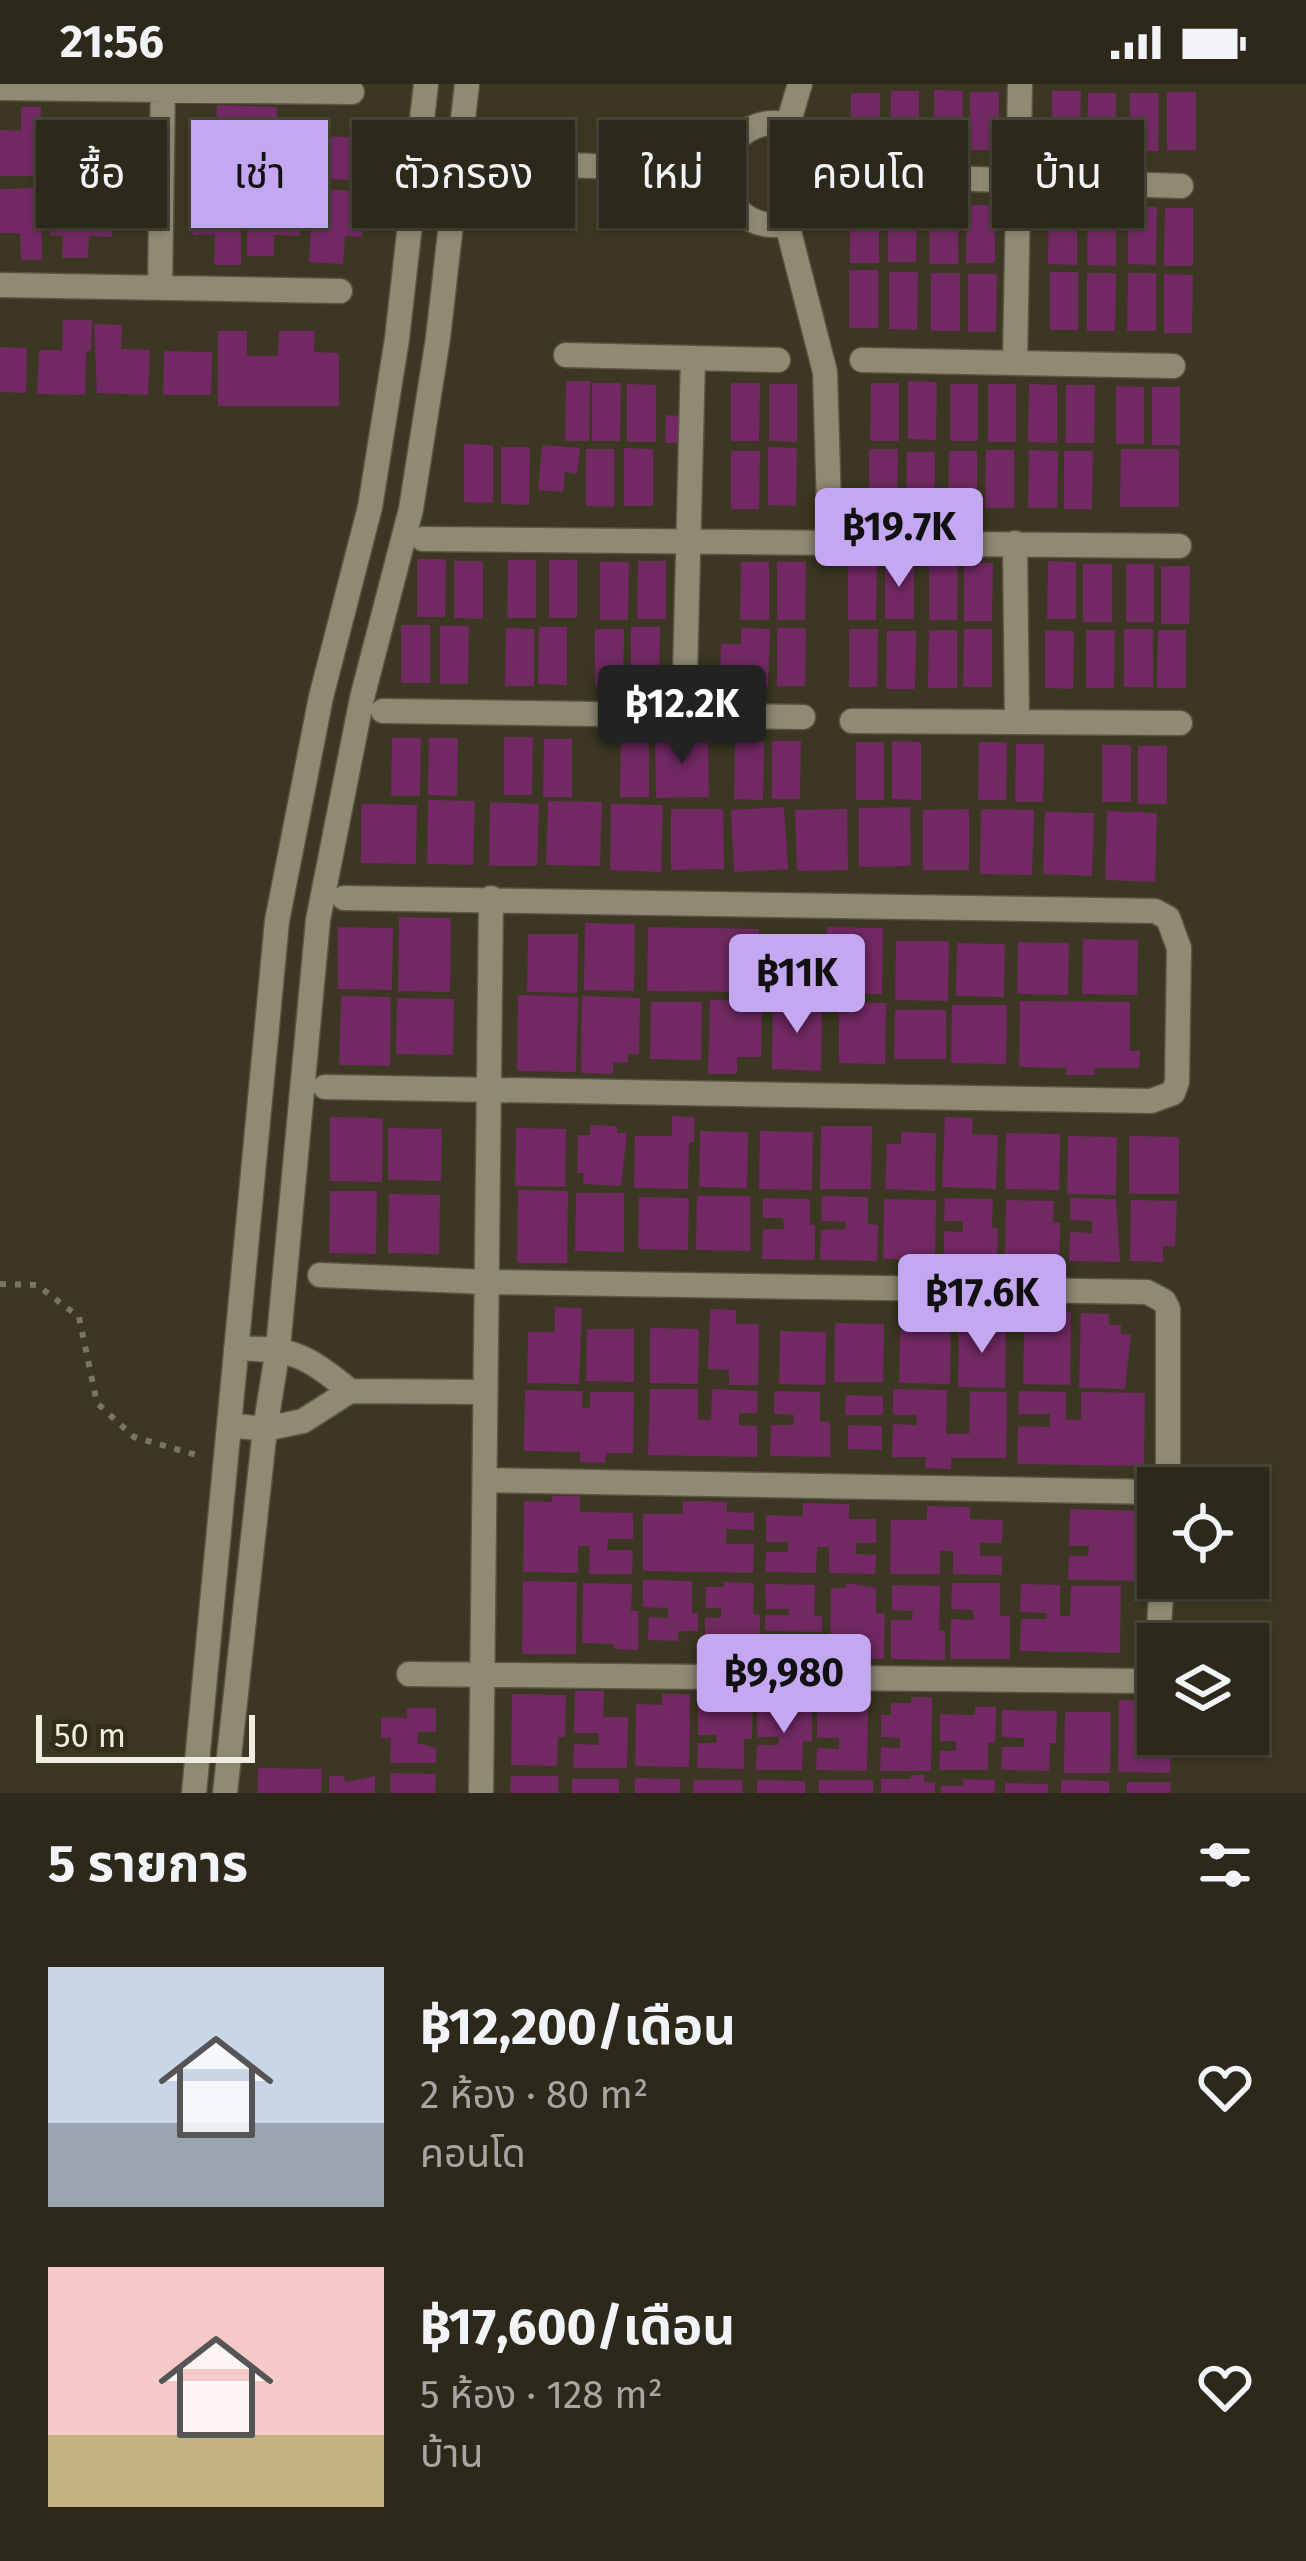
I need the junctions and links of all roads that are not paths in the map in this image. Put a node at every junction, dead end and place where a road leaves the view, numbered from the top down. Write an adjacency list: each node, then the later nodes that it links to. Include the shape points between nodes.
1 (426, 84): 8 (street)
2 (467, 84): 9 (street)
3 (800, 84): 10 (street)
4 (1020, 84): 11 (street)
5 (163, 87): 6 (street); 7 (street); 19 (street)
6 (0, 88)
7 (352, 92)
8 (422, 120)
9 (463, 120)
10 (789, 120)
11 (1019, 120)
12 (1144, 185): 13 (street)
13 (1181, 186)
14 (410, 228): 45 (street, via 370,507 321,697 277,921)
15 (451, 228): 44 (street, via 410,508 318,920)
16 (788, 228): 29 (street, via 825,372)
17 (1017, 228): 25 (street)
18 (0, 285): 19 (street)
19 (160, 288): 20 (street)
20 (340, 291)
21 (566, 355): 22 (street)
22 (693, 358): 23 (street); 28 (street)
23 (778, 360)
24 (862, 360): 25 (street)
25 (1015, 362): 26 (street)
26 (1172, 366)
27 (423, 539): 28 (street)
28 (688, 539): 29 (street); 33 (street)
29 (830, 541): 30 (street)
30 (1016, 543): 31 (street); 36 (street)
31 (1179, 546)
32 (383, 711): 33 (street)
33 (684, 715): 34 (street)
34 (803, 717)
35 (852, 721): 36 (street)
36 (1017, 722): 37 (street)
37 (1180, 723)
38 (344, 898): 39 (street)
39 (491, 898): 41 (street); 41 (street, via 1155,911 1168,918 1179,949 1178,1082 1173,1093 1151,1101)
40 (325, 1087): 41 (street)
41 (489, 1093): 43 (street)
42 (320, 1275): 43 (street)
43 (487, 1282): 47 (street); 50 (street, via 1147,1292 1168,1309)
44 (278, 1348): 45 (street); 46 (street, via 309,1358); 49 (street)
45 (236, 1349): 48 (street)
46 (350, 1391): 47 (street); 49 (street, via 303,1421)
47 (485, 1392): 51 (street)
48 (229, 1425): 49 (street); 56 (street)
49 (265, 1429): 57 (street)
50 (1168, 1467)
51 (485, 1480): 52 (street); 53 (street)
52 (1137, 1492)
53 (483, 1672): 54 (street); 55 (street); 58 (street)
54 (409, 1674)
55 (1137, 1682)
56 (194, 1793)
57 (225, 1793)
58 (482, 1793)

